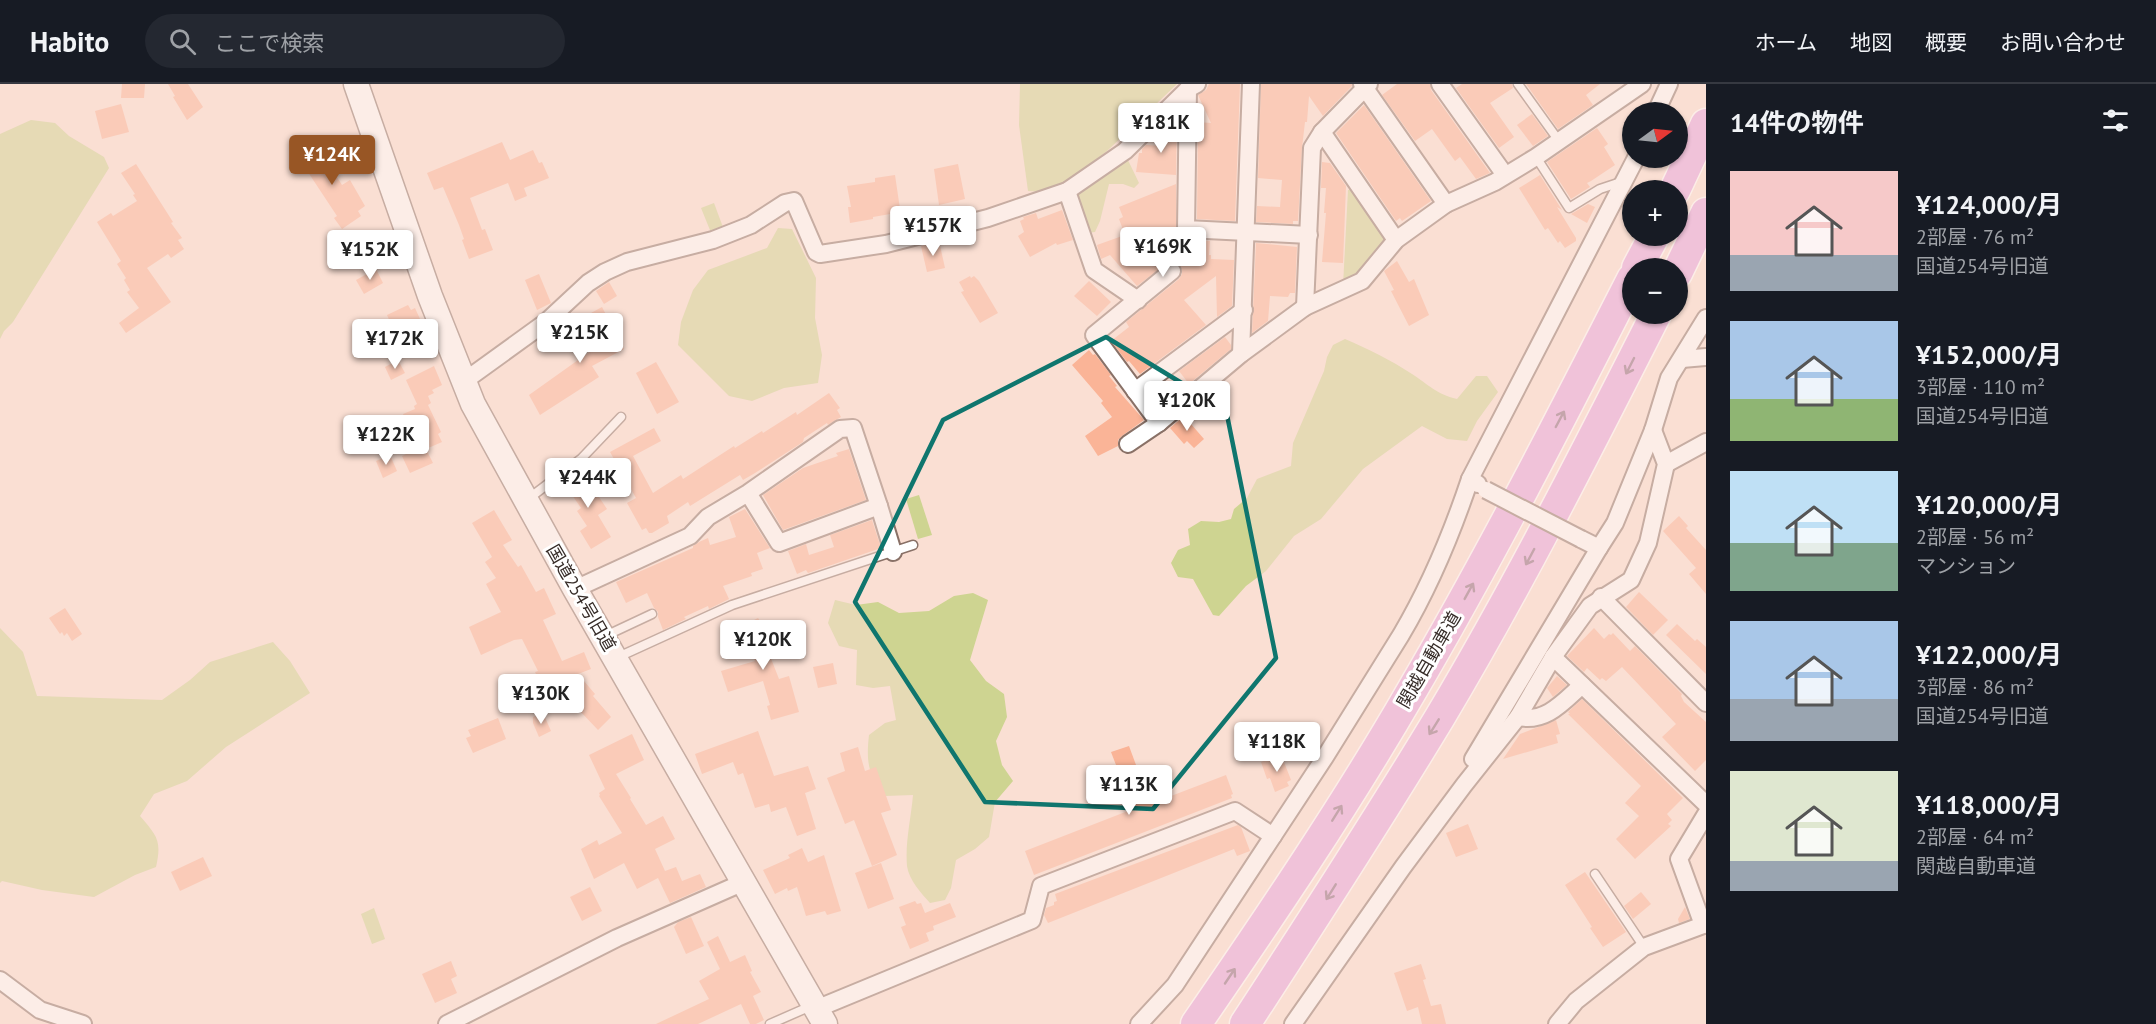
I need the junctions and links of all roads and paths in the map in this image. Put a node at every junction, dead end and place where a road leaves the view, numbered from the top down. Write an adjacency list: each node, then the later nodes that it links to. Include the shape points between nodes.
1 (356, 84): 35 (street, 国道254号旧道)
2 (1251, 84): 21 (street)
3 (1440, 84): 14 (street)
4 (1518, 84): 12 (lane)
5 (1642, 84): 12 (street)
6 (1669, 84): 9 (street)
7 (1365, 85): 11 (street); 19 (street)
8 (1192, 86): 18 (street, via 1125,151); 21 (street, via 1186,229)
9 (1661, 102)
10 (1706, 124): 15 (highway)
11 (1322, 132): 22 (street, via 1312,148); 23 (street)
12 (1559, 141): 13 (street)
13 (1536, 157): 14 (street); 16 (lane, via 1569,208 1600,189)
14 (1505, 175): 19 (street)
15 (1681, 180)
16 (1622, 182)
17 (1622, 189): 43 (street)
18 (1067, 191): 27 (street, via 1094,270); 35 (street, via 954,227 886,244 820,254 794,201 785,203 751,225 713,240 627,262 605,272 546,322)
19 (1446, 204): 23 (street)
20 (1706, 213): 24 (highway)
21 (1245, 233): 22 (street); 29 (street)
22 (1308, 235): 28 (street)
23 (1396, 240): 28 (street, via 1362,281)
24 (1684, 258)
25 (1172, 271): 27 (street)
26 (1622, 298): 72 (highway, 関越自動車道, one-way to 26, via 1300,873 1410,694 1490,553)
27 (1138, 300): 36 (street, via 1094,335)
28 (1305, 307): 32 (street)
29 (1244, 310): 32 (street); 36 (street)
30 (1706, 318): 34 (street)
31 (1651, 324): 73 (highway, 関越自動車道, one-way to 73, via 1521,574 1440,717)
32 (1241, 354): 38 (street)
33 (1706, 357): 34 (street)
34 (1682, 359): 39 (street, via 1669,378)
35 (463, 382): 45 (street, 国道254号旧道)
36 (1135, 392): 38 (street)
37 (621, 417): 45 (lane, via 580,459)
38 (1159, 423): 41 (street)
39 (1653, 430): 42 (street); 48 (street, via 1615,523)
40 (1706, 442): 42 (street)
41 (1128, 444)
42 (1666, 464): 51 (street, via 1648,543 1631,580)
43 (1470, 479): 48 (street, bridge); 61 (street, via 1451,536 1413,615)
44 (748, 493): 46 (street, via 780,543); 46 (street, via 840,429 853,428); 50 (street, via 708,517 690,536)
45 (525, 501): 50 (street, 国道254号旧道)
46 (879, 506): 49 (street)
47 (913, 545): 49 (lane)
48 (1599, 548): 58 (street, via 1472,760)
49 (893, 552): 53 (lane)
50 (575, 590): 53 (street, 国道254号旧道)
51 (1601, 597): 54 (street); 56 (street)
52 (652, 614): 53 (lane)
53 (609, 648): 63 (street, 国道254号旧道)
54 (1553, 657): 55 (street); 57 (street)
55 (1582, 685): 57 (street, via 1554,711 1530,719); 59 (street)
56 (1706, 703)
57 (1518, 717): 58 (street)
58 (1464, 785): 74 (street)
59 (1706, 804)
60 (1706, 814): 64 (street, via 1679,859)
61 (1273, 836): 67 (street, via 1234,811 1041,886 1032,920); 71 (street, via 1175,985)
62 (1595, 874): 65 (lane)
63 (744, 882): 67 (street, 国道254号旧道); 69 (street, via 617,938)
64 (1705, 925): 65 (street)
65 (1644, 947): 75 (street, via 1576,1001)
66 (0, 980): 68 (street, via 40,1010)
67 (818, 1012): 70 (lane)
68 (83, 1024)
69 (447, 1024)
70 (770, 1024)
71 (1139, 1024)
72 (1196, 1024)
73 (1245, 1024)
74 (1293, 1024)
75 (1557, 1024)

